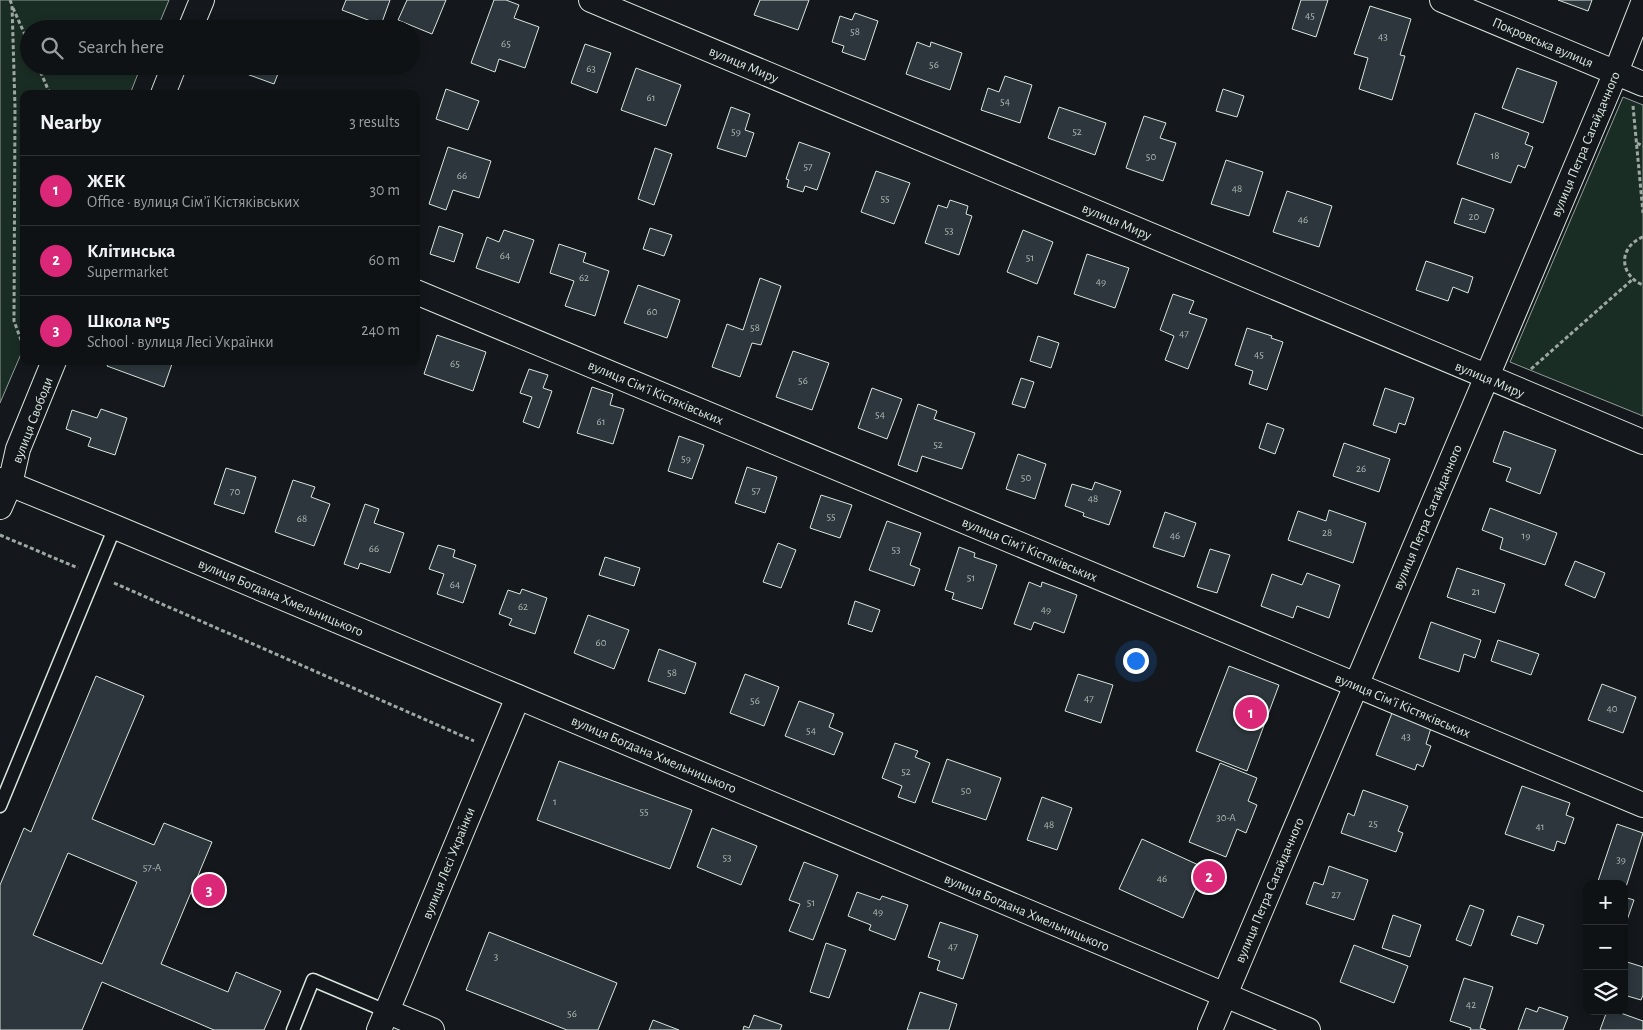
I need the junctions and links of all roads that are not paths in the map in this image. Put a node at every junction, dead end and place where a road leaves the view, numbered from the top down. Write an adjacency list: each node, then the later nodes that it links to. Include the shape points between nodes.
1 (202, 0): 5 (street)
2 (591, 0): 11 (street, вулиця Миру)
3 (1442, 0): 7 (street, Покровська вулиця)
4 (1643, 3): 7 (street, вулиця Петра Сагайдачного)
5 (194, 20)
6 (170, 75): 8 (street)
7 (1629, 78): 11 (street, вулиця Петра Сагайдачного)
8 (164, 90)
9 (420, 294): 16 (street, вулиця Сімʼї Кістяківських)
10 (52, 365): 13 (street, вулиця Свободи)
11 (1487, 377): 12 (street, вулиця Миру); 16 (street, вулиця Петра Сагайдачного)
12 (1643, 442)
13 (5, 482): 14 (street, вулиця Свободи); 15 (street, вулиця Богдана Хмельницького)
14 (0, 507)
15 (115, 526): 17 (street, вулиця Богдана Хмельницького); 19 (lane)
16 (1355, 685): 18 (street, вулиця Сімʼї Кістяківських); 20 (street, вулиця Петра Сагайдачного)
17 (518, 697): 20 (street, вулиця Богдана Хмельницького); 21 (street, вулиця Лесі Українки)
18 (1643, 805)
19 (0, 806)
20 (1225, 995): 24 (street, вулиця Петра Сагайдачного); 25 (street, вулиця Богдана Хмельницького)
21 (383, 1021): 22 (lane, via 313,980); 23 (street)
22 (293, 1030)
23 (432, 1030)
24 (1210, 1030)
25 (1308, 1030)

